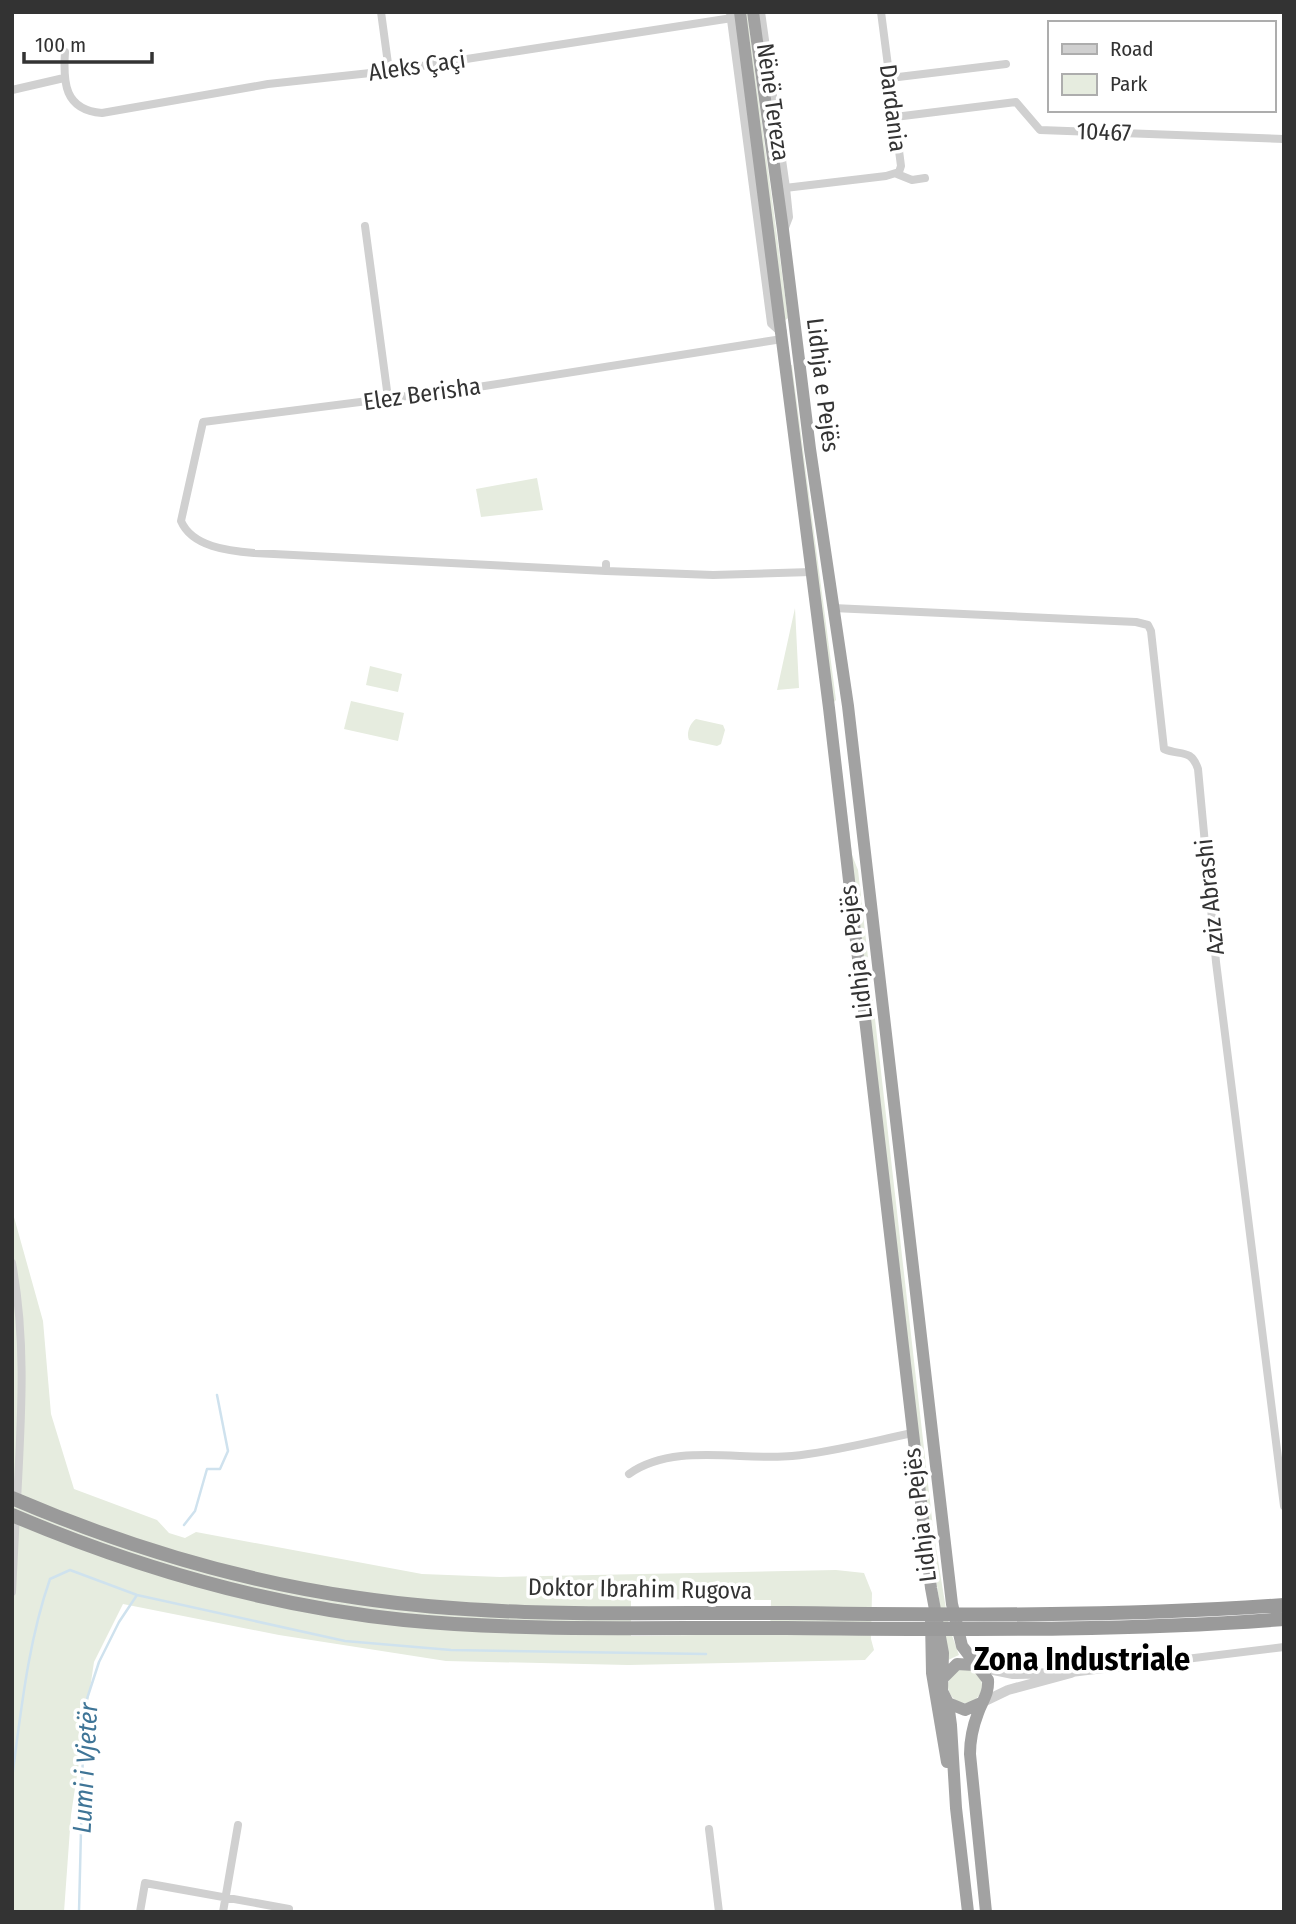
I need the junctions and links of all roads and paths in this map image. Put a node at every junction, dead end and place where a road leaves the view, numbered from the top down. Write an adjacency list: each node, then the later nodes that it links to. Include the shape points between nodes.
1 (381, 12): 8 (street)
2 (753, 12): 9 (highway, Nënë Tereza)
3 (760, 12): 9 (street, Nënë Tereza)
4 (881, 12): 11 (street, Dardania)
5 (734, 14): 8 (street, Aleks Çaçi); 17 (street, Nënë Tereza); 18 (highway, Nënë Tereza)
6 (65, 52): 10 (street)
7 (1006, 64): 11 (street)
8 (389, 71): 10 (street, Aleks Çaçi, via 268,84 102,113 79,106 66,91)
9 (765, 75): 18 (highway, Nënë Tereza)
10 (64, 78): 12 (street)
11 (890, 78): 13 (street, Dardania)
12 (12, 90)
13 (895, 117): 14 (street, 10467, via 1016,102 1040,130); 15 (street, Dardania, via 901,170)
14 (1284, 139)
15 (897, 174): 16 (street, via 912,180); 18 (street, Dardania)
16 (925, 178)
17 (754, 181): 20 (street, Lidhja e Pejës, via 772,323)
18 (778, 193): 20 (highway, Lidhja e Pejës); 23 (highway, Lidhja e Pejës)
19 (365, 226): 21 (street)
20 (782, 335): 21 (street, Elez Berisha); 22 (highway, Lidhja e Pejës)
21 (388, 398): 22 (street, Elez Berisha, via 203,422 181,521 188,532 214,547 254,553 713,575)
22 (811, 572): 25 (highway, Lidhja e Pejës)
23 (833, 608): 28 (street, Aziz Abrashi, via 1148,625 1164,748 1193,757 1198,769 1216,962); 36 (highway, Lidhja e Pejës, via 856,771 952,1604 958,1635)
24 (12, 1263): 31 (street, via 22,1372)
25 (913, 1433): 26 (street, via 788,1457 686,1457 646,1465); 30 (highway, Lidhja e Pejës)
26 (629, 1474)
27 (12, 1498): 34 (highway, Doktor Ibrahim Rugova, via 159,1554 252,1578 360,1598 519,1611)
28 (1284, 1506)
29 (12, 1515): 34 (highway, Doktor Ibrahim Rugova, via 121,1557 203,1582 405,1620 498,1625)
30 (931, 1588): 38 (highway, Lidhja e Pejës); 41 (highway, via 933,1683)
31 (12, 1592)
32 (1284, 1605): 34 (highway, Doktor Ibrahim Rugova)
33 (1284, 1619): 34 (highway, Doktor Ibrahim Rugova, via 1113,1627)
34 (862, 1621)
35 (1284, 1647): 37 (street)
36 (977, 1666): 37 (street, via 1013,1674); 38 (highway, via 957,1664); 40 (highway, Lidhja e Pejës, via 985,1673 989,1688)
37 (1072, 1673): 40 (street, via 1008,1690)
38 (944, 1677): 39 (highway, Lidhja e Pejës, via 942,1690)
39 (948, 1703): 40 (highway, via 965,1710); 41 (highway, Lidhja e Pejës)
40 (982, 1703): 50 (highway, Lidhja e Pejës, via 970,1754)
41 (956, 1808): 49 (highway, Lidhja e Pejës)
42 (237, 1825): 44 (street)
43 (709, 1829): 48 (street)
44 (226, 1898): 45 (street); 46 (street, via 145,1883); 47 (street)
45 (289, 1909)
46 (140, 1912)
47 (223, 1912)
48 (719, 1912)
49 (968, 1912)
50 (986, 1912)

